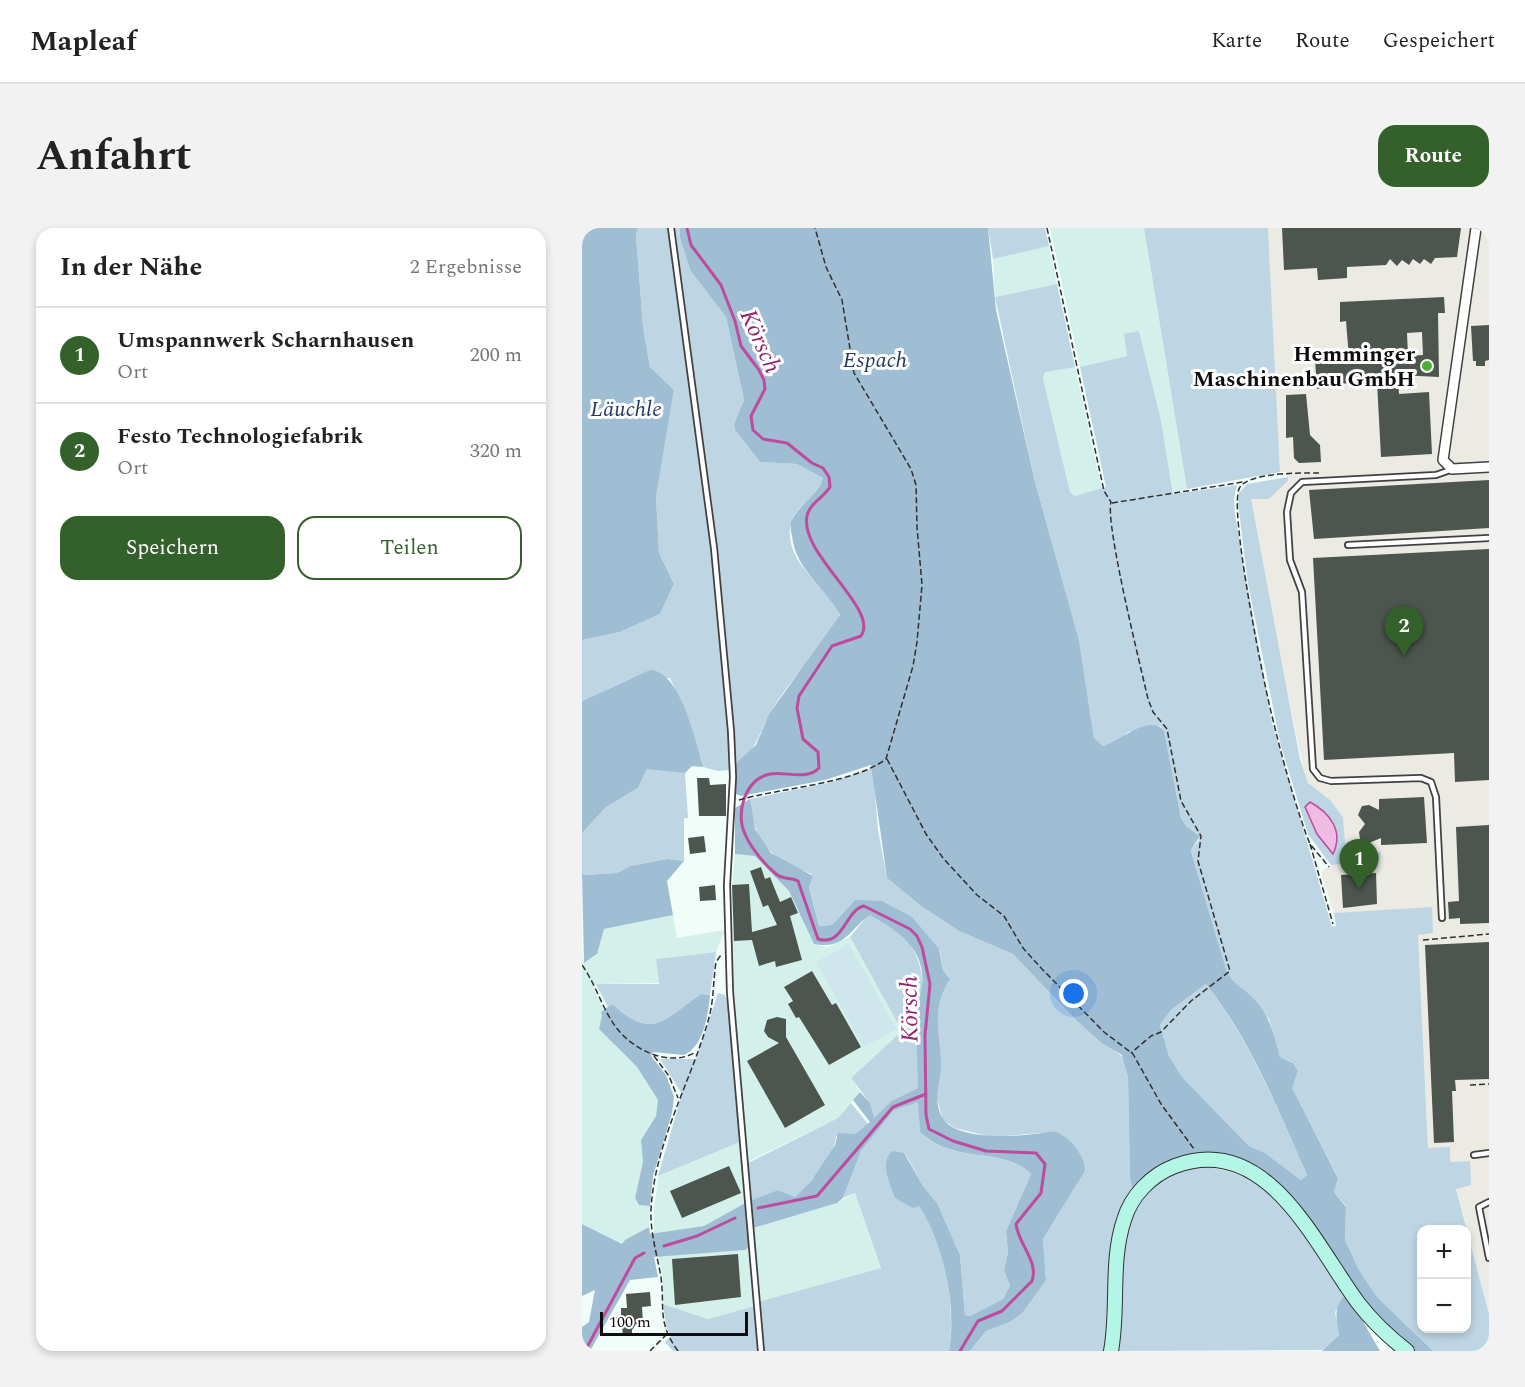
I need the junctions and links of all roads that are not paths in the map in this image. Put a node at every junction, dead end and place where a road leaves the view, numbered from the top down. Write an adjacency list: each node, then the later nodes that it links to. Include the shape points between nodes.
1 (671, 228): 12 (lane, via 714,548 731,731 733,777 727,885 731,999)
2 (1476, 228): 3 (street, via 1443,457)
3 (1450, 467): 4 (street); 7 (lane, via 1436,475 1302,482 1291,493 1287,512 1290,560 1302,591 1313,769 1320,778 1331,781 1424,778 1431,782 1436,797)
4 (1489, 467)
5 (1489, 538): 6 (lane)
6 (1348, 546)
7 (1442, 918)
8 (1489, 1153): 9 (lane)
9 (1474, 1155)
10 (1489, 1202): 11 (lane, via 1479,1207)
11 (1489, 1258)
12 (761, 1351)
13 (1111, 1351): 14 (main road, via 1119,1243 1125,1215 1140,1191 1157,1176 1198,1161 1242,1169 1283,1196 1310,1228 1366,1312)
14 (1407, 1351)

